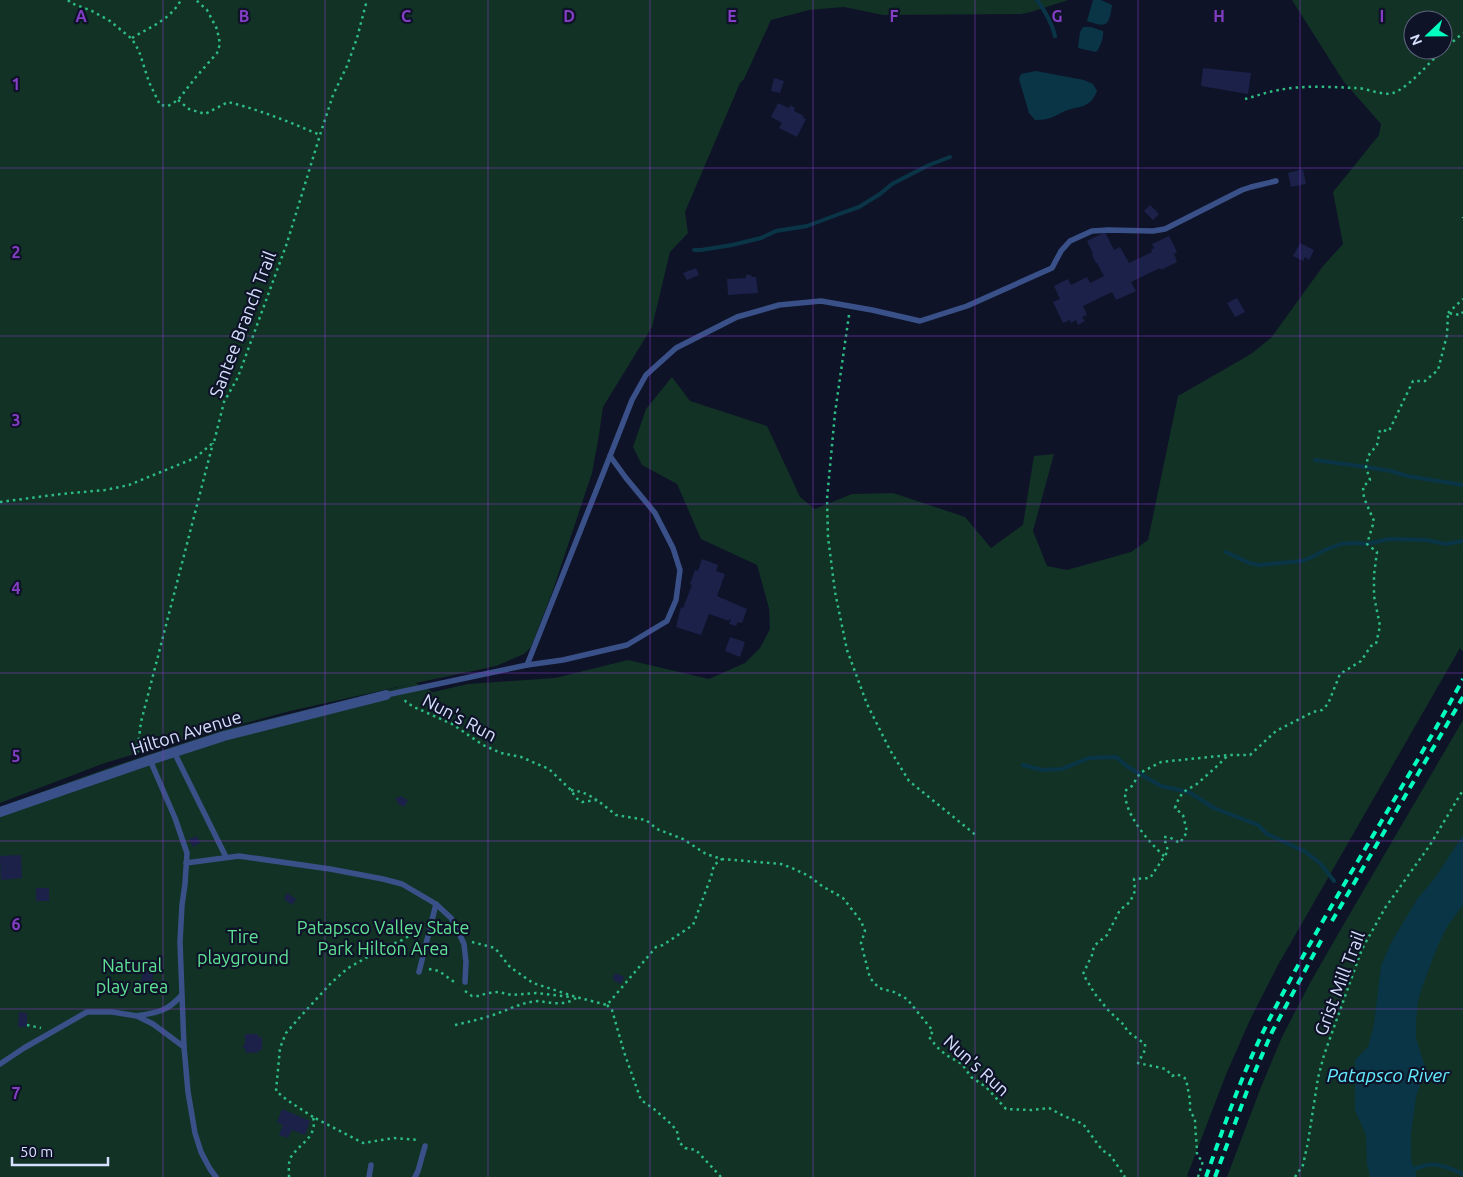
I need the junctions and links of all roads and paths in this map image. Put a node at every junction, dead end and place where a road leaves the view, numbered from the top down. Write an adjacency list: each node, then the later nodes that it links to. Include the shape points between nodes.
1 (68, 0): 6 (path, via 110,21)
2 (181, 0): 6 (path, via 164,19)
3 (196, 0): 10 (path, via 207,10 217,29 220,44 217,53)
4 (367, 0): 11 (path, Santee Branch Trail)
5 (1463, 33): 7 (path)
6 (132, 38): 10 (path, via 160,105 168,106)
7 (1453, 42)
8 (1433, 60): 9 (path, via 1392,93 1363,88 1303,87 1280,89)
9 (1245, 99)
10 (178, 100): 11 (path, via 205,114 228,102 253,108)
11 (320, 135): 17 (path, Santee Branch Trail, via 287,243 238,377 224,402)
12 (1276, 181): 14 (lane, via 1242,190 1165,229 1092,232 1070,241 1052,268 967,306 920,321)
13 (1463, 299): 16 (path)
14 (850, 306): 18 (lane, via 822,302 779,305 737,317 676,348 646,374); 31 (path, via 835,413 828,499 828,537 847,650 867,704 909,781)
15 (1463, 312): 16 (path, via 1460,315)
16 (1448, 313): 24 (path, via 1447,335 1438,370 1425,382 1413,381 1389,430 1380,430 1377,445 1368,456 1366,467 1370,480 1363,487 1374,521 1367,544 1377,552 1374,596 1380,626 1376,644 1361,661 1340,674 1328,704 1322,710 1276,732 1250,755)
17 (214, 442): 19 (path, via 195,458 129,485); 26 (path, Santee Branch Trail, via 141,722)
18 (610, 456): 20 (lane); 20 (lane, via 655,513 670,542 680,570 676,600 667,621 627,646)
19 (0, 502)
20 (527, 665): 21 (lane)
21 (403, 692): 22 (lane); 27 (path, Nun's Run, via 406,702 414,707 452,724 482,745 549,769)
22 (386, 695): 23 (street, Hilton Avenue)
23 (174, 752): 25 (street, Hilton Avenue); 33 (lane)
24 (1229, 755): 32 (path, via 1179,797 1175,808 1183,815 1187,832 1180,843 1164,837 1168,851); 32 (path, via 1161,762 1140,773 1125,791 1132,816)
25 (150, 760): 26 (street, Hilton Avenue); 35 (lane, via 183,839)
26 (136, 765): 30 (street, Hilton Avenue)
27 (571, 790): 29 (path); 29 (path, Nun's Run, via 582,802)
28 (1463, 790): 64 (path, Grist Mill Trail, via 1430,845 1385,908 1362,949 1324,1055 1303,1165)
29 (597, 800): 34 (path, Nun's Run, via 616,816 646,820 657,829)
30 (0, 812)
31 (977, 836)
32 (1164, 856): 63 (path, via 1150,878 1134,879 1135,891 1130,902 1120,910 1107,935 1094,946 1083,974 1126,1031 1145,1044 1138,1063 1166,1069 1172,1076 1178,1074 1186,1080 1190,1112 1196,1118 1197,1156 1204,1161)
33 (226, 857): 35 (lane); 36 (lane, via 239,856 383,879 402,884)
34 (722, 859): 46 (path, via 714,865 693,925 663,946 656,947); 62 (path, Nun's Run, via 781,864 809,876 843,898 865,931 861,943 870,978 879,988 907,999 933,1031 929,1037 937,1047 962,1064 971,1077 986,1087 1006,1109 1049,1108 1083,1124)
35 (186, 863): 43 (lane, via 180,942)
36 (436, 904): 38 (lane, via 450,918); 40 (lane)
37 (421, 927): 53 (path, via 348,968 286,1033 280,1048 276,1091)
38 (464, 944): 42 (lane); 45 (path, via 473,942 495,948 510,967 533,983)
39 (427, 968): 41 (path)
40 (419, 972)
41 (450, 979)
42 (465, 982)
43 (181, 996): 47 (lane, via 171,1007); 51 (lane)
44 (472, 996): 45 (path, via 498,992)
45 (576, 997): 46 (path); 48 (path, via 571,1002 528,1003)
46 (607, 1005): 61 (path, via 612,1010 641,1100 670,1124 685,1148 696,1150)
47 (137, 1016): 51 (lane); 52 (lane, via 86,1012)
48 (455, 1024)
49 (27, 1025): 50 (path)
50 (42, 1028)
51 (184, 1047): 57 (lane, via 195,1133)
52 (0, 1064)
53 (313, 1117): 54 (path, via 363,1144 394,1138); 58 (path, via 310,1138 290,1159)
54 (414, 1140)
55 (425, 1146): 60 (lane)
56 (371, 1165): 59 (lane)
57 (216, 1177)
58 (289, 1177)
59 (369, 1177)
60 (415, 1177)
61 (721, 1177)
62 (1125, 1177)
63 (1198, 1177)
64 (1295, 1177)

